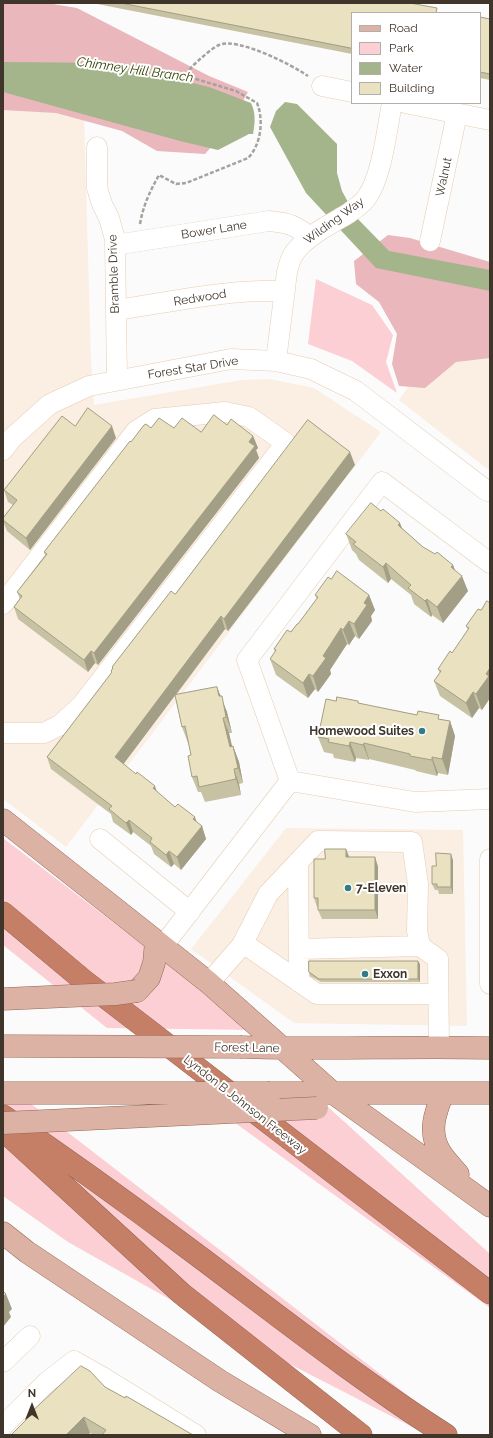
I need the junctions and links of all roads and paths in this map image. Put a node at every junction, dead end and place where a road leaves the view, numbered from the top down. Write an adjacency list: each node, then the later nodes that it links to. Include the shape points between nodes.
1 (322, 86): 2 (street); 10 (path, via 293,67 254,49 236,44 220,44 193,65 189,69 189,77 236,92 257,103 260,120 257,146 248,158 186,183 176,184 159,175 143,207)
2 (351, 92)
3 (392, 104): 8 (street, Wilding Way, via 374,185 367,198 358,207)
4 (410, 104): 5 (street)
5 (457, 114): 6 (street); 9 (street, Walnut)
6 (490, 120)
7 (97, 147): 11 (street, Bramble Drive, via 97,188 109,218)
8 (316, 234): 10 (street, Bower Lane, via 288,224 269,221); 12 (street, Wilding Way, via 295,252 290,260)
9 (430, 241)
10 (137, 242): 11 (street, Bower Lane)
11 (115, 245): 13 (street, Bramble Drive)
12 (285, 291): 13 (street, Redwood, via 237,292); 14 (street, Wilding Way)
13 (116, 310): 15 (street, Bramble Drive)
14 (276, 361): 15 (street, Forest Star Drive, via 231,359); 17 (street, Forest Star Drive, via 311,369 356,391)
15 (116, 380): 16 (street, Forest Star Drive, via 89,386 50,404 12,438)
16 (3, 450)
17 (489, 490)
18 (490, 563): 21 (street, via 382,482 247,660)
19 (3, 604): 20 (street, via 136,431 156,419 225,412 249,417 286,443 81,706 60,725 44,733)
20 (3, 733)
21 (290, 782): 22 (street, via 415,802); 27 (street)
22 (490, 799)
23 (3, 820): 30 (main road)
24 (100, 839): 27 (street)
25 (490, 859): 29 (street)
26 (298, 862): 31 (street, via 268,894); 32 (street, via 318,841 412,842 418,884 417,931); 33 (street)
27 (190, 912): 30 (street)
28 (3, 913): 53 (highway, Lyndon B Johnson Freeway, via 83,980)
29 (490, 920): 36 (street)
30 (160, 943): 35 (main road); 38 (main road, bridge, via 149,978 137,991)
31 (243, 943): 34 (street); 35 (street)
32 (420, 946): 33 (street); 37 (street, via 438,959)
33 (299, 949): 34 (street)
34 (299, 982): 37 (street, via 317,994)
35 (209, 983): 41 (main road)
36 (490, 984)
37 (437, 994): 40 (street)
38 (3, 998)
39 (3, 1046): 41 (main road, Forest Lane, bridge)
40 (439, 1047): 41 (main road, Forest Lane); 42 (main road, Forest Lane)
41 (282, 1048): 44 (main road)
42 (490, 1048)
43 (3, 1093): 44 (main road, bridge)
44 (333, 1093): 45 (main road); 50 (main road)
45 (443, 1093): 46 (main road); 51 (main road, via 435,1113 433,1131 440,1152)
46 (490, 1093)
47 (3, 1116): 60 (highway, via 87,1174 354,1372)
48 (3, 1123): 50 (main road, bridge, via 317,1108 335,1112)
49 (3, 1130): 59 (highway, via 182,1294)
50 (395, 1138): 51 (main road)
51 (482, 1201)
52 (3, 1233): 58 (main road, via 27,1252 220,1381)
53 (490, 1293)
54 (30, 1336): 55 (street)
55 (3, 1362)
56 (3, 1426): 57 (street, via 47,1382 74,1361)
57 (196, 1435)
58 (310, 1435)
59 (361, 1435)
60 (446, 1435)

